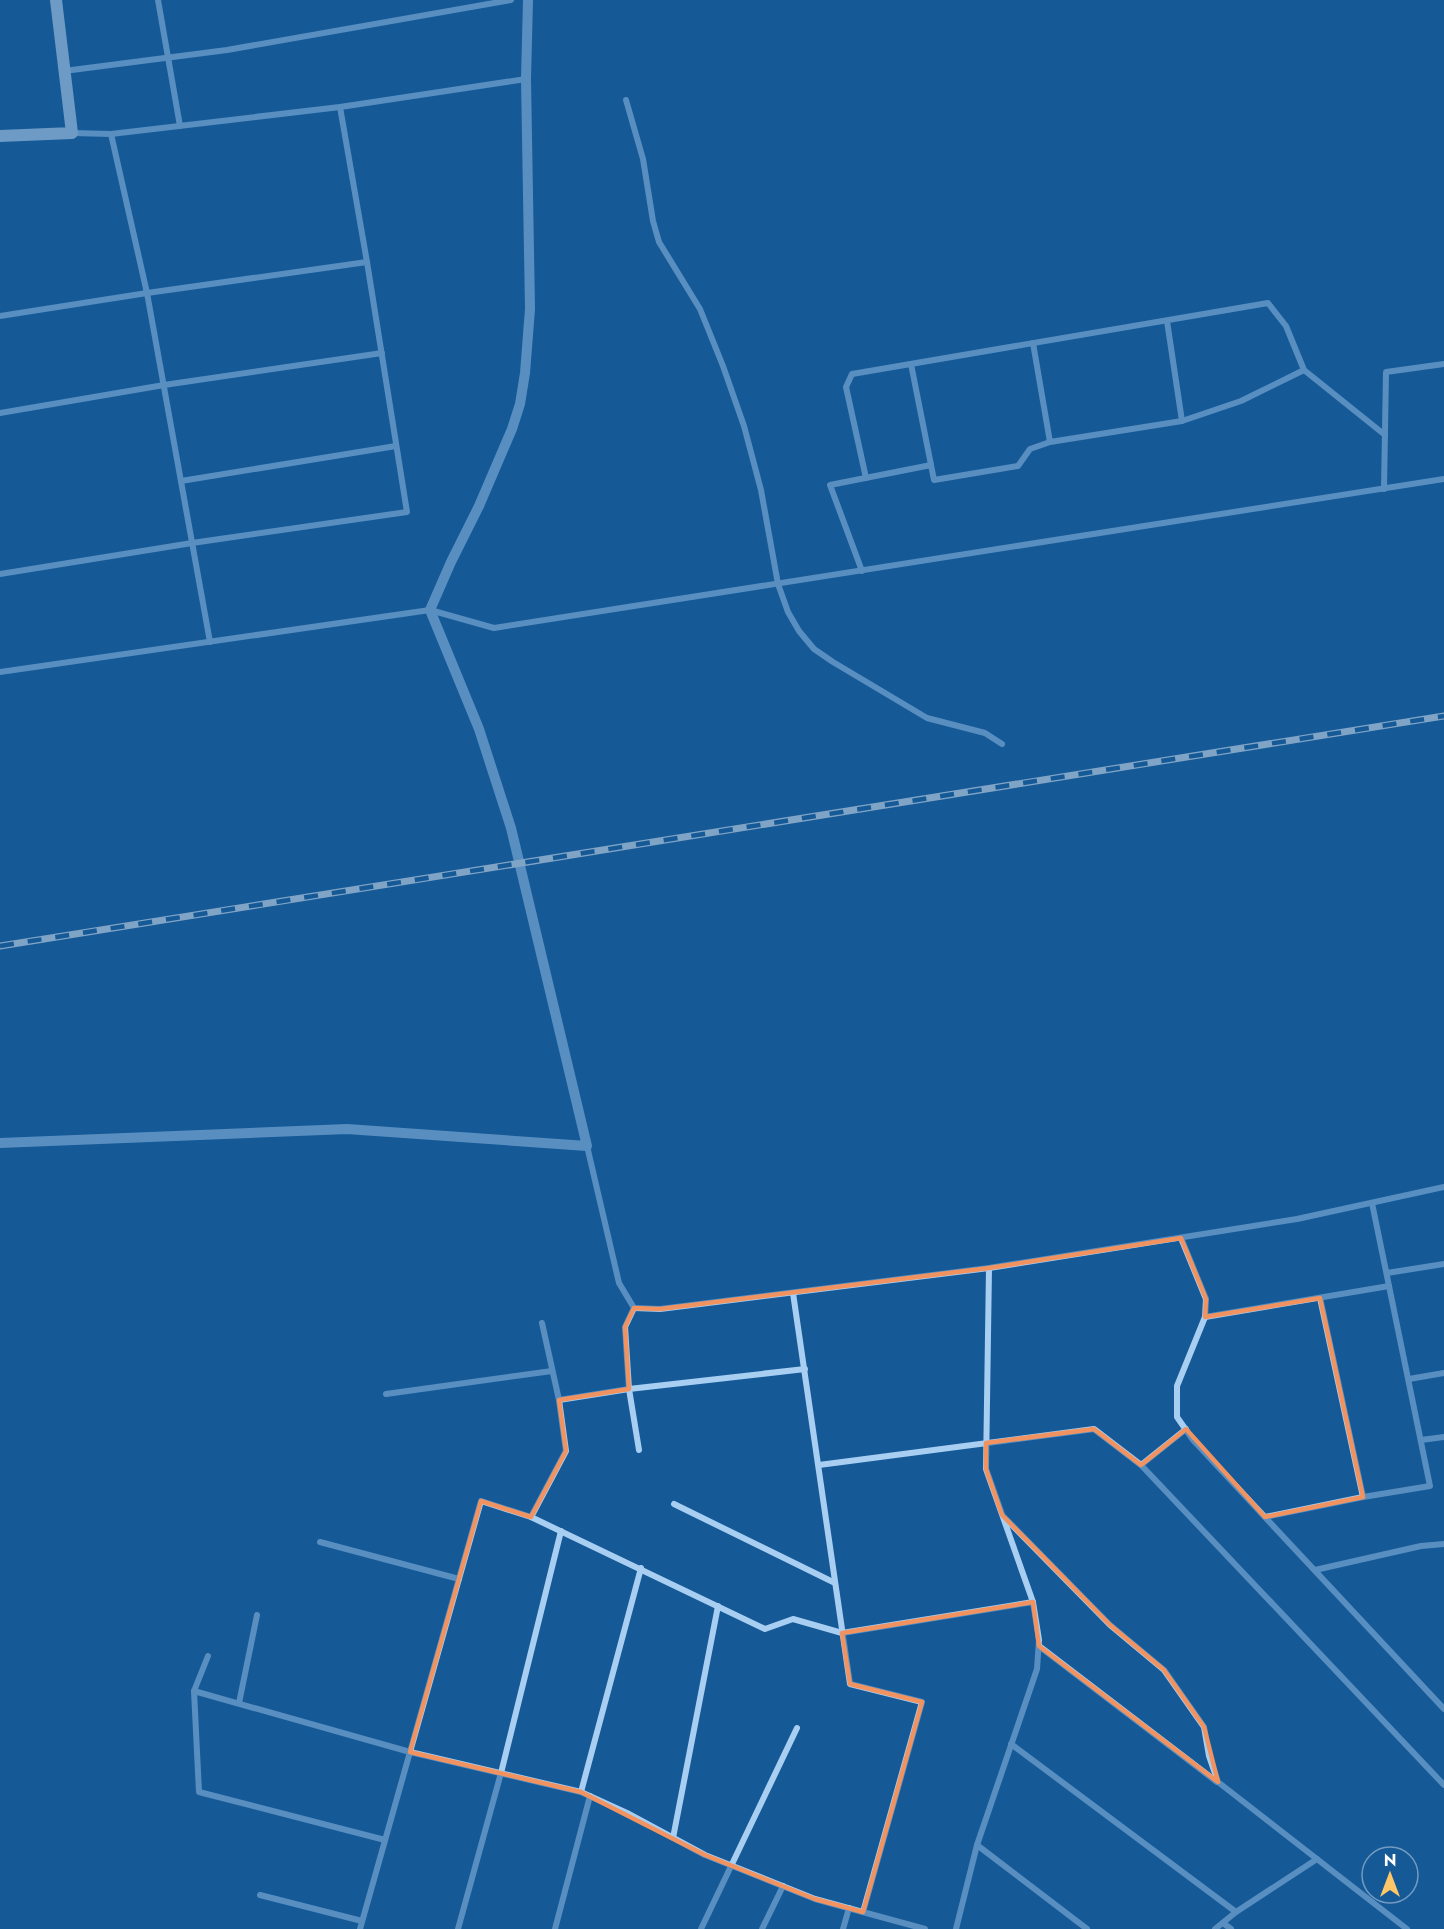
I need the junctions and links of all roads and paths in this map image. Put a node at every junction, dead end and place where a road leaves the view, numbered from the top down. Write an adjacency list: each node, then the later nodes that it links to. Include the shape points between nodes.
1 (56, 0): 6 (main road)
2 (158, 0): 5 (street)
3 (511, 0): 5 (street)
4 (528, 0): 7 (street)
5 (169, 57): 6 (street); 10 (street)
6 (64, 71): 11 (main road)
7 (526, 79): 9 (street); 38 (street, via 530,309 520,404 479,506)
8 (626, 100): 37 (street, via 643,159 659,242 700,309 744,426 761,490)
9 (340, 107): 10 (street); 14 (street)
10 (180, 126): 12 (street)
11 (72, 133): 12 (street); 13 (main road)
12 (111, 134): 15 (street)
13 (0, 135)
14 (367, 262): 15 (street); 19 (street)
15 (147, 292): 16 (street); 23 (street)
16 (0, 316)
17 (1167, 321): 18 (street); 22 (street, via 1268,303 1286,326); 25 (street)
18 (1033, 343): 20 (street); 27 (street)
19 (382, 353): 23 (street); 28 (street)
20 (911, 364): 29 (street); 30 (street, via 852,374 846,387)
21 (1444, 364): 26 (street, via 1386,372)
22 (1304, 370): 25 (street, via 1241,401); 26 (street)
23 (164, 385): 24 (street); 32 (street)
24 (0, 413)
25 (1182, 421): 27 (street)
26 (1385, 435): 33 (street)
27 (1050, 442): 29 (street, via 1030,449 1018,466 934,480)
28 (396, 446): 32 (street); 34 (street, via 407,512)
29 (931, 465): 30 (street)
30 (866, 478): 35 (street, via 830,485)
31 (1444, 479): 33 (street)
32 (181, 481): 34 (street)
33 (1384, 489): 35 (street)
34 (192, 543): 36 (street); 39 (street)
35 (862, 571): 37 (street)
36 (0, 574)
37 (778, 584): 38 (street, via 494,628); 41 (street, via 799,632 814,649 927,718 985,733)
38 (430, 610): 39 (street); 43 (street, via 479,729 511,828)
39 (210, 642): 40 (street)
40 (0, 672)
41 (1002, 744)
42 (0, 1143): 43 (street, via 346,1129)
43 (587, 1146): 53 (street, via 619,1283)
44 (1444, 1187): 45 (street)
45 (1372, 1203): 46 (street); 49 (street)
46 (1181, 1238): 48 (street); 54 (street, via 1206,1299)
47 (1444, 1264): 49 (street)
48 (989, 1268): 51 (street); 66 (street)
49 (1387, 1273): 50 (street)
50 (1389, 1286): 52 (street); 59 (street)
51 (793, 1293): 53 (street, via 660,1309); 56 (street)
52 (1320, 1298): 54 (street); 70 (street)
53 (634, 1308): 60 (street, via 625,1327)
54 (1205, 1317): 63 (street, via 1177,1386 1177,1417)
55 (542, 1323): 57 (street)
56 (805, 1368): 60 (street); 68 (street)
57 (552, 1371): 61 (street); 62 (street)
58 (1444, 1373): 59 (street)
59 (1409, 1379): 65 (street)
60 (629, 1389): 62 (street); 67 (street)
61 (386, 1394)
62 (559, 1400): 73 (street, via 566,1451)
63 (1186, 1430): 69 (street); 74 (street)
64 (1444, 1437): 65 (street)
65 (1421, 1440): 70 (street, via 1430,1486)
66 (986, 1443): 68 (street); 69 (street, via 1094,1429); 72 (street, via 986,1469)
67 (639, 1450)
68 (819, 1465): 81 (street)
69 (1141, 1465): 96 (street)
70 (1363, 1497): 74 (street)
71 (674, 1504): 81 (street)
72 (1002, 1515): 82 (street); 95 (street, via 1110,1625 1164,1670 1203,1727)
73 (531, 1517): 75 (street); 80 (street, via 481,1501)
74 (1266, 1517): 79 (street)
75 (561, 1531): 78 (street); 94 (street)
76 (320, 1542): 80 (street)
77 (1444, 1544): 79 (street)
78 (641, 1568): 83 (street); 97 (street)
79 (1315, 1570): 90 (street)
80 (459, 1579): 93 (street)
81 (835, 1583): 85 (street)
82 (1033, 1602): 85 (street); 86 (street)
83 (718, 1606): 85 (street, via 765,1629 793,1619); 99 (street)
84 (257, 1615): 89 (street)
85 (842, 1633): 107 (street, via 850,1684 922,1702)
86 (1039, 1646): 92 (street, via 1037,1669); 95 (street)
87 (207, 1656): 88 (street)
88 (194, 1690): 89 (street); 100 (street, via 199,1792)
89 (238, 1703): 93 (street)
90 (1444, 1709)
91 (797, 1728): 103 (street)
92 (1011, 1744): 101 (street); 108 (street)
93 (410, 1752): 94 (street); 100 (street)
94 (501, 1773): 97 (street); 112 (street)
95 (1218, 1782): 102 (street)
96 (1444, 1785)
97 (581, 1792): 98 (street)
98 (590, 1796): 99 (street); 113 (street)
99 (673, 1838): 103 (street)
100 (385, 1840): 109 (street)
101 (977, 1845): 118 (street); 119 (street)
102 (1317, 1859): 108 (street); 122 (street)
103 (731, 1866): 104 (street); 114 (street)
104 (783, 1886): 106 (street); 115 (street)
105 (260, 1895): 109 (street)
106 (849, 1908): 107 (street); 116 (street)
107 (863, 1912): 117 (street)
108 (1236, 1912): 110 (street)
109 (362, 1921): 111 (street)
110 (1223, 1923): 120 (street); 121 (street)
111 (360, 1929)
112 (458, 1929)
113 (555, 1929)
114 (700, 1929)
115 (762, 1929)
116 (843, 1929)
117 (925, 1929)
118 (956, 1929)
119 (1087, 1929)
120 (1215, 1929)
121 (1231, 1929)
122 (1407, 1929)

